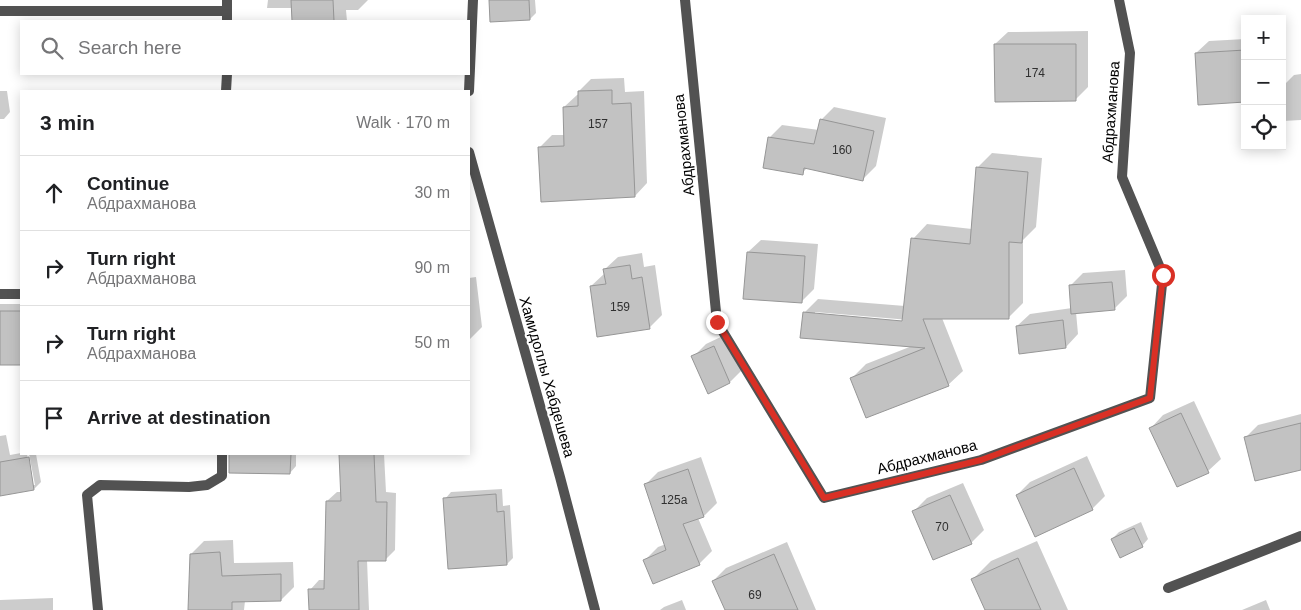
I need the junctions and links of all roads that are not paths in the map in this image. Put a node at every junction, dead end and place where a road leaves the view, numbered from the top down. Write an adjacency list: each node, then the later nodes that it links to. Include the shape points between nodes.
1 (227, 0): 6 (street)
2 (473, 0): 7 (street)
3 (685, 0): 4 (street, Абдрахманова, via 717,322 824,498 981,460 1150,398 1163,275 1122,176 1130,53)
4 (1119, 0)
5 (0, 11): 6 (street)
6 (227, 16)
7 (470, 68)
8 (226, 75): 10 (street)
9 (470, 75): 11 (street)
10 (226, 90)
11 (469, 90)
12 (470, 156): 19 (street, Хамидоллы Хабдешева)
13 (0, 294): 14 (street)
14 (20, 294)
15 (222, 455): 18 (street, via 222,476 207,485 189,488 100,485 87,495)
16 (1301, 536): 17 (street)
17 (1168, 588)
18 (98, 610)
19 (595, 610)

